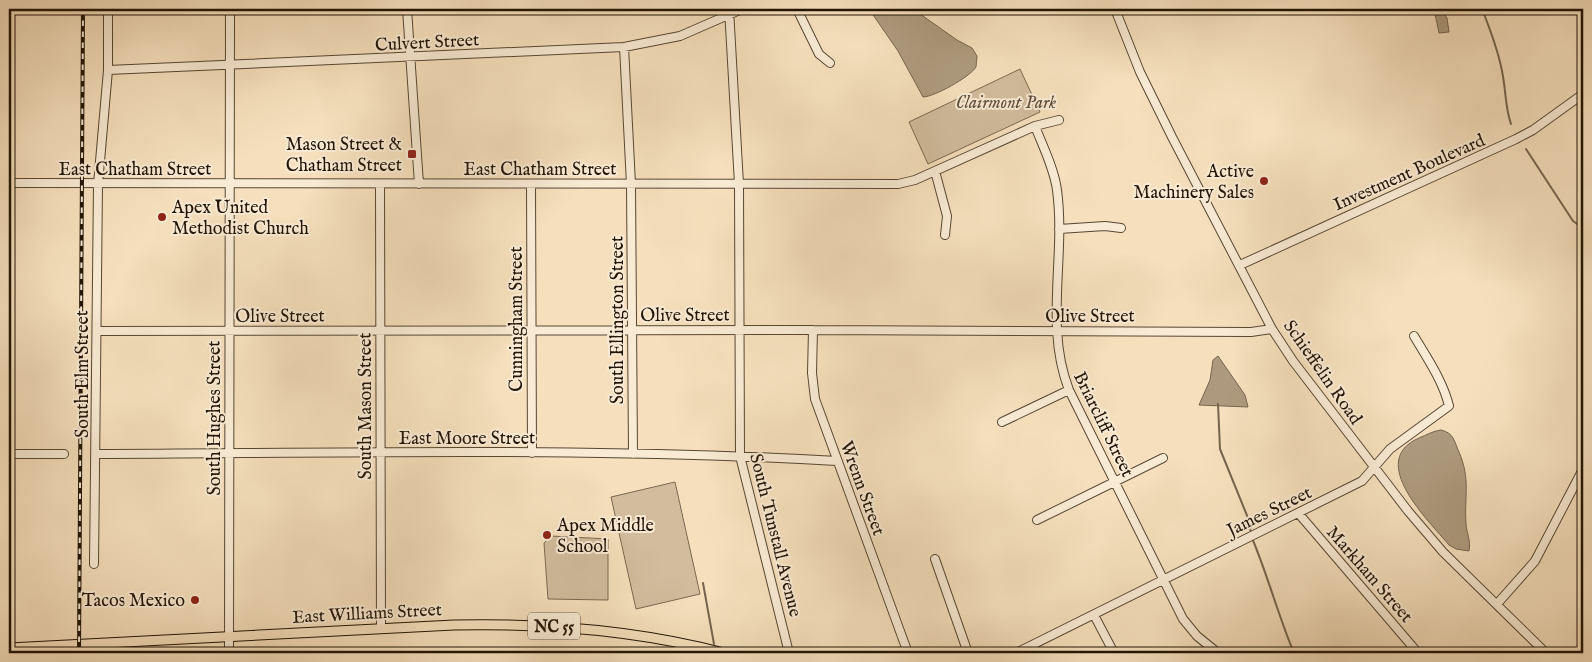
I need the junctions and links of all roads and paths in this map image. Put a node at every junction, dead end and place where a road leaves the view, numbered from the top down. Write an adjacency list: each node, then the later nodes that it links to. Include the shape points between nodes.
1 (108, 9): 12 (street, South Elm Street)
2 (230, 9): 11 (street, South Hughes Street)
3 (407, 9): 9 (street)
4 (742, 9): 7 (street, Culvert Street)
5 (797, 9): 10 (street, via 819,54)
6 (1115, 9): 28 (street, Schieffelin Road, via 1140,72)
7 (730, 12): 8 (street, Culvert Street, via 680,36); 24 (street, South Tunstall Avenue)
8 (624, 47): 9 (street, Culvert Street); 23 (street, South Ellington Street)
9 (411, 58): 11 (street, Culvert Street); 21 (street)
10 (830, 63)
11 (230, 66): 12 (street, Culvert Street); 19 (street, South Hughes Street)
12 (108, 70): 18 (street, South Elm Street)
13 (1583, 94): 28 (street, Investment Boulevard, via 1516,139)
14 (1059, 120): 15 (street, East Chatham Street)
15 (1034, 126): 16 (street, East Chatham Street); 26 (street, Briarcliff Street, via 1056,183)
16 (935, 171): 24 (street, East Chatham Street, via 898,184); 27 (street, via 947,216)
17 (9, 183): 18 (street, East Chatham Street)
18 (98, 184): 19 (street, East Chatham Street); 30 (street, South Elm Street)
19 (229, 184): 20 (street, East Chatham Street); 35 (street, South Hughes Street)
20 (380, 184): 21 (street, East Chatham Street); 31 (street, South Mason Street)
21 (418, 184): 22 (street, East Chatham Street)
22 (531, 184): 23 (street, East Chatham Street); 36 (street, Cunningham Street)
23 (631, 184): 24 (street, East Chatham Street); 32 (street, South Ellington Street)
24 (739, 184): 33 (street, South Tunstall Avenue)
25 (1121, 228): 26 (street)
26 (1059, 229): 37 (street, Briarcliff Street)
27 (945, 235)
28 (1240, 265): 29 (street, Schieffelin Road)
29 (1272, 329): 37 (street, Olive Street, via 1251,332); 51 (street, Schieffelin Road, via 1305,379)
30 (97, 330): 35 (street, Olive Street); 44 (street, South Elm Street)
31 (379, 330): 35 (street, Olive Street); 36 (street, Olive Street); 41 (street, South Mason Street)
32 (633, 330): 33 (street, Olive Street); 36 (street, Olive Street); 47 (street, South Ellington Street)
33 (740, 330): 34 (street, Olive Street); 48 (street, South Tunstall Avenue)
34 (813, 330): 37 (street, Olive Street); 50 (street, Wrenn Street, via 812,386)
35 (230, 331): 45 (street, South Hughes Street)
36 (531, 331): 46 (street, Cunningham Street)
37 (1056, 332): 39 (street, Briarcliff Street, via 1060,364)
38 (1414, 336): 51 (street, James Street, via 1446,394 1449,406 1390,449)
39 (1069, 390): 40 (street); 53 (street, Briarcliff Street)
40 (1002, 422)
41 (380, 453): 45 (street, East Moore Street); 46 (street, East Moore Street); 61 (street, South Mason Street)
42 (9, 454): 43 (street)
43 (64, 454)
44 (96, 454): 45 (street, East Moore Street); 57 (street, South Elm Street)
45 (228, 454): 62 (street, South Hughes Street)
46 (532, 454): 47 (street, East Moore Street)
47 (633, 454): 48 (street, East Moore Street)
48 (740, 456): 50 (street, East Moore Street); 66 (street, South Tunstall Avenue)
49 (1163, 458): 53 (street)
50 (837, 461): 67 (street, Wrenn Street)
51 (1374, 467): 54 (street, James Street, via 1362,481); 59 (street, Schieffelin Road, via 1443,552)
52 (1583, 469): 59 (street, via 1535,561)
53 (1115, 482): 55 (street); 58 (street, Briarcliff Street)
54 (1299, 514): 58 (street, James Street); 72 (street, Markham Street)
55 (1037, 520)
56 (935, 559): 68 (street)
57 (94, 564)
58 (1163, 580): 60 (street, James Street); 71 (street, Briarcliff Street, via 1190,629)
59 (1496, 604): 73 (street, Schieffelin Road)
60 (1094, 615): 69 (street, James Street); 70 (street)
61 (381, 629): 62 (main road, East Williams Street / NC 55); 65 (main road, East Williams Street / NC 55, via 556,626 628,634)
62 (228, 637): 63 (main road, East Williams Street / NC 55); 64 (street, South Hughes Street)
63 (9, 648)
64 (229, 653)
65 (724, 653)
66 (789, 653)
67 (908, 653)
68 (968, 653)
69 (1016, 653)
70 (1114, 653)
71 (1218, 653)
72 (1418, 653)
73 (1546, 653)

